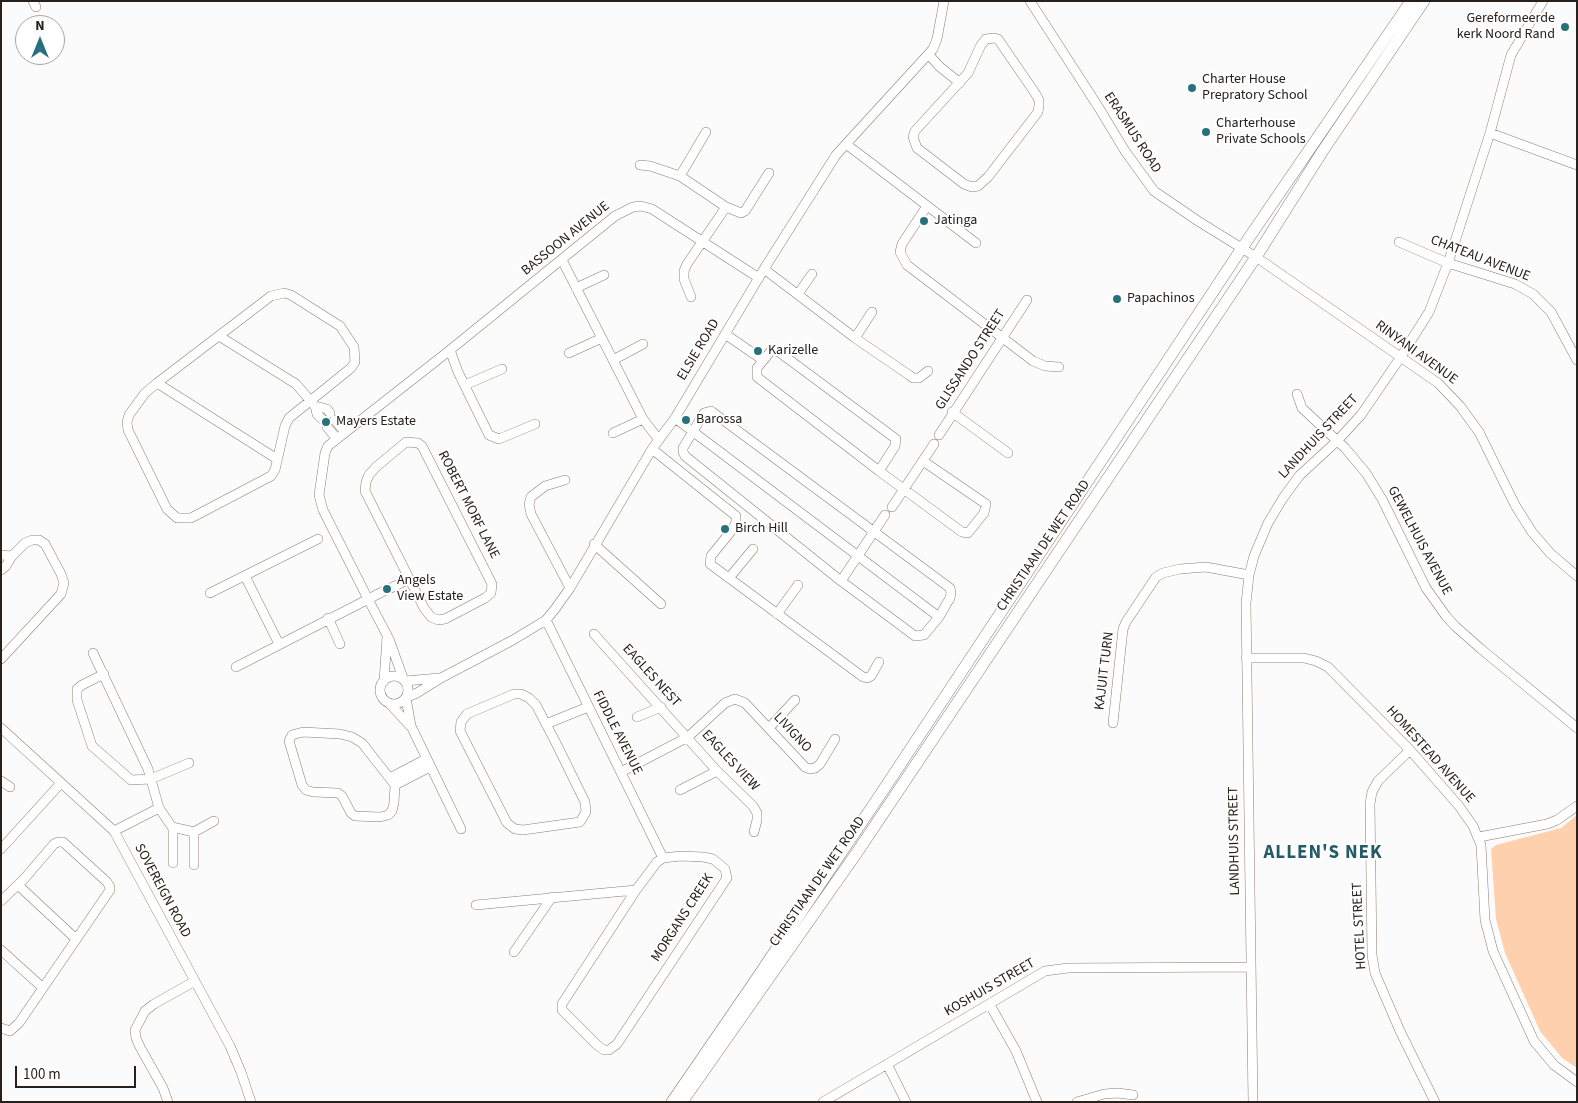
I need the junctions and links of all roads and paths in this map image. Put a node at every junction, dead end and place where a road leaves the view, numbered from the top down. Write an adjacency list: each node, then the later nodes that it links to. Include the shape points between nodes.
1 (944, 1): 6 (street, ELSIE ROAD, via 937,40)
2 (1030, 1): 20 (street, ERASMUS ROAD, via 1154,191)
3 (1411, 1): 20 (main road, CHRISTIAAN DE WET ROAD)
4 (1424, 1): 21 (main road, CHRISTIAAN DE WET ROAD)
5 (1543, 1): 9 (street, LANDHUIS STREET, via 1511,55)
6 (929, 55): 7 (street); 10 (street, ELSIE ROAD)
7 (960, 83): 7 (street, via 913,137 917,148 972,187 988,177 1040,105 1035,93 994,38 982,45 974,64)
8 (706, 132): 14 (street)
9 (1490, 133): 12 (street); 23 (street, LANDHUIS STREET)
10 (846, 144): 16 (street); 24 (street, ELSIE ROAD)
11 (640, 165): 14 (street)
12 (1577, 165)
13 (769, 173): 15 (street, via 745,211 741,213)
14 (680, 176): 15 (street)
15 (726, 206): 17 (street)
16 (927, 206): 19 (street); 37 (street, via 902,244 900,252 907,265)
17 (702, 242): 22 (street, BASSOON AVENUE, via 652,210 633,206 615,216); 27 (street, BASSOON AVENUE); 30 (street, via 684,271)
18 (1399, 242): 23 (street, CHATEAU AVENUE)
19 (976, 244)
20 (1242, 248): 21 (street, ERASMUS ROAD); 165 (main road, CHRISTIAAN DE WET ROAD, via 869,812)
21 (1256, 256): 41 (street, RINYANI AVENUE); 166 (main road, CHRISTIAAN DE WET ROAD, via 858,851)
22 (562, 260): 28 (street); 39 (street, BASSOON AVENUE)
23 (1448, 263): 41 (street, LANDHUIS STREET, via 1434,302); 44 (street, CHATEAU AVENUE, via 1515,284 1533,294 1551,312)
24 (764, 269): 27 (street, ELSIE ROAD); 29 (street)
25 (812, 274): 29 (street)
26 (604, 276): 28 (street)
27 (759, 278): 33 (street, ELSIE ROAD)
28 (576, 288): 35 (street)
29 (798, 294): 36 (street)
30 (691, 297)
31 (1027, 300): 37 (street, GLISSANDO STREET)
32 (872, 312): 36 (street)
33 (725, 334): 43 (street); 53 (street, ELSIE ROAD)
34 (220, 336): 48 (street); 51 (street, via 296,384); 51 (street, via 270,296 282,293 291,295 340,326 354,347 355,362)
35 (602, 338): 40 (street); 42 (street)
36 (855, 338): 47 (street, via 913,378 919,378)
37 (1002, 338): 45 (street, via 1039,364); 52 (street, GLISSANDO STREET)
38 (643, 344): 42 (street)
39 (450, 350): 49 (street); 56 (street, BASSOON AVENUE)
40 (569, 353)
41 (1400, 358): 62 (street, LANDHUIS STREET, via 1361,415); 83 (street, RINYANI AVENUE, via 1438,383 1460,406 1478,432 1528,527 1550,553)
42 (613, 360): 54 (street)
43 (763, 360): 68 (street, via 757,368 757,377); 68 (street, via 774,350 779,352 893,436 895,446)
44 (1577, 360)
45 (1059, 367)
46 (502, 369): 49 (street)
47 (928, 371)
48 (158, 383): 66 (street); 66 (street, via 132,410 127,425 173,516 191,518 268,479 275,470)
49 (465, 386): 55 (street, via 489,435 504,438)
50 (1297, 394): 62 (street, GEWELHUIS AVENUE, via 1302,408)
51 (313, 403): 56 (street, via 327,409); 60 (street, via 317,414); 66 (street, via 287,421)
52 (952, 412): 59 (street, GLISSANDO STREET); 65 (street)
53 (674, 418): 57 (street); 61 (street, ELSIE ROAD)
54 (643, 419): 58 (street); 61 (street)
55 (535, 424)
56 (345, 432): 60 (street, BASSOON AVENUE)
57 (694, 433): 73 (street, via 704,413 716,413); 79 (street); 86 (street, via 683,448 685,456)
58 (613, 434)
59 (939, 435)
60 (337, 438): 90 (street, via 325,454 320,495 323,510)
61 (658, 440): 64 (street, ELSIE ROAD)
62 (1337, 441): 81 (street, LANDHUIS STREET, via 1300,475 1274,512 1260,539); 120 (street, GEWELHUIS AVENUE, via 1370,478 1426,588 1454,626)
63 (934, 444): 67 (street)
64 (652, 449): 75 (street, ELSIE ROAD); 84 (street, via 736,516 732,530 710,560 710,564)
65 (1008, 453)
66 (276, 459)
67 (924, 461): 70 (street); 70 (street, via 984,502 984,513 968,533 964,533)
68 (879, 471): 70 (street)
69 (565, 480): 88 (street, via 545,486 530,497 529,504 530,514)
70 (904, 489): 71 (street)
71 (892, 507)
72 (885, 515): 73 (street)
73 (874, 532): 79 (street); 93 (street, via 950,588 952,593)
74 (318, 539): 82 (street)
75 (594, 544): 88 (street, ELSIE ROAD); 91 (street)
76 (754, 549): 84 (street)
77 (1, 555): 78 (street)
78 (12, 556): 80 (street); 102 (street, via 25,543 39,540 45,544 64,583 61,594)
79 (857, 557): 86 (street); 93 (street)
80 (1, 570)
81 (1249, 575): 101 (street, LANDHUIS STREET); 115 (street, KAJUIT TURN, via 1206,567 1180,569 1156,577 1123,629)
82 (245, 576): 89 (street); 98 (street)
83 (1577, 576)
84 (729, 578): 92 (street)
85 (409, 579): 85 (street, ROBERT MORF LANE, via 365,491 369,475 406,442 422,446 492,584 491,593 478,604 438,620 424,608); 90 (street)
86 (841, 581): 93 (street, via 915,636 924,635)
87 (798, 585): 92 (street)
88 (570, 588): 95 (street, ELSIE ROAD)
89 (210, 593)
90 (368, 600): 94 (street); 96 (street)
91 (661, 604)
92 (777, 614): 103 (street, via 863,677 871,676)
93 (939, 617)
94 (328, 618): 98 (street); 99 (street)
95 (546, 620): 106 (street, ELSIE ROAD); 112 (street, FIDDLE AVENUE)
96 (387, 634): 107 (street); 108 (street)
97 (594, 634): 113 (street, EAGLES NEST)
98 (279, 644): 104 (street)
99 (340, 644)
100 (94, 653): 105 (street)
101 (1246, 658): 123 (street, HOMESTEAD AVENUE, via 1304,658 1328,667); 155 (street, LANDHUIS STREET)
102 (1, 659)
103 (879, 662)
104 (236, 667)
105 (104, 674): 128 (street); 128 (street, via 77,689 77,700 92,746 126,778)
106 (441, 678): 107 (street, ELSIE ROAD); 109 (street, ELSIE ROAD)
107 (404, 679): 108 (street, via 392,676); 109 (street, via 408,686)
108 (384, 681): 111 (street, via 381,694)
109 (407, 698): 111 (street, via 399,704); 117 (street)
110 (795, 700): 119 (street)
111 (389, 703): 117 (street)
112 (588, 707): 116 (street); 127 (street, FIDDLE AVENUE)
113 (661, 707): 114 (street); 121 (street, EAGLES NEST)
114 (637, 718)
115 (1113, 723)
116 (546, 724): 116 (street, via 585,802 586,812 580,822 515,830 508,823 460,731 461,722 467,714 521,694 536,705)
117 (411, 726): 125 (street)
118 (1, 728): 131 (street, SOVEREIGN ROAD)
119 (769, 728): 121 (street, LIVIGNO, via 745,703 735,699 725,702); 122 (street, LIVIGNO, via 810,769 820,764)
120 (1577, 728)
121 (688, 737): 126 (street, EAGLES VIEW); 127 (street)
122 (835, 739)
123 (1410, 750): 142 (street, HOMESTEAD AVENUE, via 1459,806); 172 (street, HOTEL STREET, via 1378,780 1372,792 1372,955 1385,997)
124 (189, 763): 128 (street)
125 (428, 763): 130 (street); 138 (street)
126 (717, 771): 133 (street); 141 (street, EAGLES VIEW, via 757,812)
127 (621, 772): 144 (street, FIDDLE AVENUE)
128 (151, 779): 135 (street)
129 (1, 781): 132 (street)
130 (393, 781): 130 (street, via 394,803 388,815 355,816 338,793 306,790 290,738 303,732 352,737 362,743)
131 (61, 783): 139 (street, SOVEREIGN ROAD); 143 (street)
132 (10, 787)
133 (680, 790)
134 (1577, 806): 142 (street, via 1547,824)
135 (158, 808): 137 (street); 139 (street)
136 (214, 821): 140 (street)
137 (173, 828): 140 (street); 145 (street)
138 (461, 830)
139 (114, 831): 156 (street, SOVEREIGN ROAD)
140 (194, 832): 146 (street)
141 (754, 832)
142 (1479, 837): 161 (street, HOMESTEAD AVENUE, via 1485,920 1492,951 1534,1041 1554,1065)
143 (3, 843)
144 (663, 858): 148 (street); 148 (street, MORGANS CREEK, via 694,856 713,859 724,869 727,878 617,1044 609,1050 600,1048 561,1006)
145 (173, 864)
146 (194, 865)
147 (18, 885): 150 (street); 152 (street); 152 (street, via 58,842 62,842 107,882 110,890)
148 (636, 890): 149 (street)
149 (552, 898): 151 (street); 154 (street)
150 (1, 901)
151 (476, 905)
152 (76, 939): 157 (street)
153 (1, 950): 157 (street)
154 (514, 952)
155 (1250, 967): 158 (street, KOSHUIS STREET, via 1056,969 1045,971); 171 (street, LANDHUIS STREET)
156 (195, 981): 163 (street, via 154,1004 142,1016 136,1030 140,1047); 164 (street, SOVEREIGN ROAD, via 236,1060)
157 (43, 988): 159 (street, via 16,1027 10,1031)
158 (990, 1005): 160 (street, KOSHUIS STREET); 169 (street, via 1016,1051)
159 (1, 1028)
160 (887, 1064): 167 (street, KOSHUIS STREET); 168 (street)
161 (1577, 1082)
162 (1132, 1095): 170 (street, via 1104,1094)
163 (168, 1102)
164 (251, 1102)
165 (672, 1102)
166 (682, 1102)
167 (823, 1102)
168 (906, 1102)
169 (1038, 1102)
170 (1077, 1102)
171 (1253, 1102)
172 (1435, 1102)

